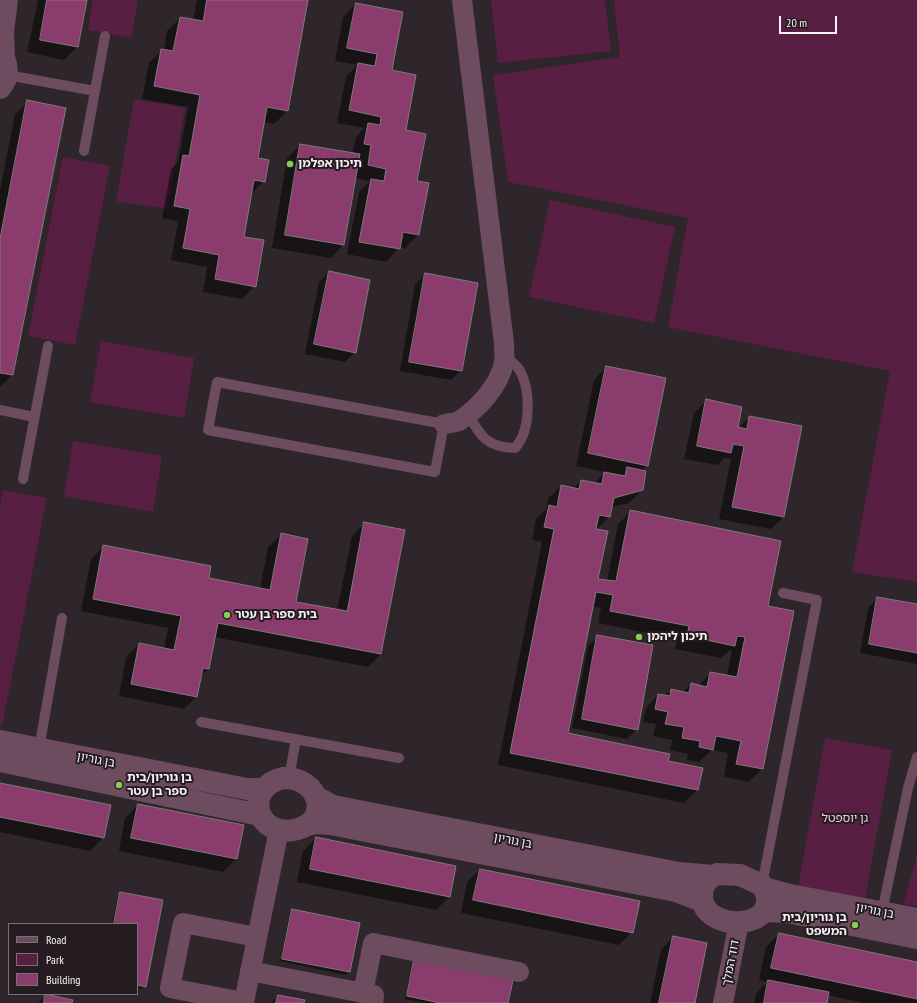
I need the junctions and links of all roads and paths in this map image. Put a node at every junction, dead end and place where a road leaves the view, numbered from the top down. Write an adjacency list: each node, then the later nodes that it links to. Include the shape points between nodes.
1 (7, 0): 4 (street)
2 (462, 0): 8 (street)
3 (105, 36): 5 (lane)
4 (3, 68): 5 (lane)
5 (95, 92): 6 (lane)
6 (84, 151)
7 (48, 346): 11 (lane)
8 (504, 356): 10 (street, via 500,375 490,391); 10 (lane, via 520,370 529,398 520,443 515,448 504,448 491,443 481,435)
9 (0, 410): 11 (lane)
10 (468, 414): 12 (street, via 458,422)
11 (34, 417): 13 (lane)
12 (444, 424): 12 (lane, via 217,382 208,430 435,472)
13 (23, 479)
14 (783, 593): 30 (lane, via 817,600)
15 (62, 618): 19 (lane)
16 (201, 722): 17 (lane)
17 (296, 739): 21 (lane); 23 (lane)
18 (0, 741): 19 (street, בן גוריון)
19 (39, 749): 24 (street, בן גוריון, via 247,789)
20 (917, 757): 33 (lane)
21 (399, 758)
22 (0, 761): 26 (street, בן גוריון)
23 (289, 778): 24 (street, via 274,781); 25 (street, via 305,782)
24 (264, 789): 26 (street, via 259,798)
25 (316, 797): 27 (street, via 316,814); 29 (street, בן גוריון, via 326,804 348,809 679,873)
26 (260, 815): 28 (street, via 268,826)
27 (306, 825): 28 (street, via 295,830); 31 (street, בן גוריון, via 330,824 676,891)
28 (279, 830): 36 (street)
29 (713, 876): 30 (street, via 740,875); 31 (street, via 706,881)
30 (763, 886): 32 (street, via 767,898); 33 (street, בן גוריון, via 790,895)
31 (702, 901): 35 (street, via 704,908 716,917)
32 (764, 911): 35 (street, via 756,919); 37 (street, בן גוריון, via 787,912)
33 (882, 912): 34 (street, בן גוריון)
34 (917, 918)
35 (739, 922): 41 (street, דוד המלך)
36 (257, 937): 38 (street); 38 (street, via 183,923 170,988 244,1002)
37 (917, 938)
38 (250, 971): 40 (street)
39 (519, 972): 40 (street, via 373,943)
40 (368, 998)
41 (724, 1003)

